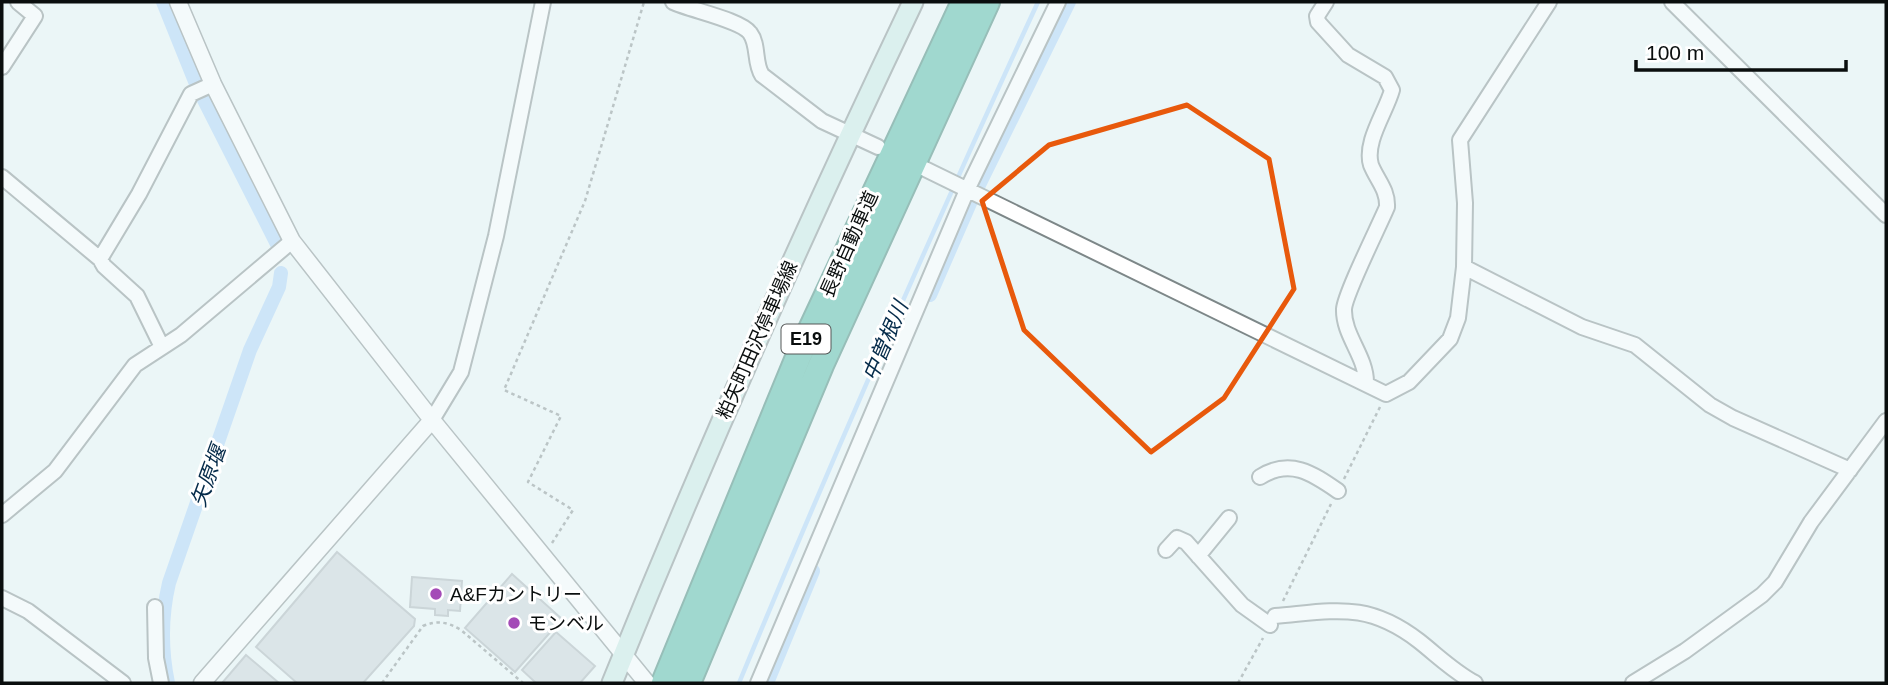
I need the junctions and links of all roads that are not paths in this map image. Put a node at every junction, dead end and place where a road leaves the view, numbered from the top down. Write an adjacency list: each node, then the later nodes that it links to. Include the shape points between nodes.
1 (18, 2): 13 (street, via 35,16)
2 (178, 2): 14 (street)
3 (543, 2): 26 (street, via 496,236 461,372)
4 (673, 2): 12 (street)
5 (913, 2): 15 (main road, 粕矢町田沢停車場線)
6 (964, 2): 43 (highway, 長野自動車道 / E19, via 799,355)
7 (987, 2): 44 (highway, 長野自動車道 / E19, via 821,365)
8 (1058, 2): 19 (street)
9 (1326, 2): 25 (street, via 1318,22 1348,55 1385,77 1392,90 1370,147 1371,164 1385,191 1387,207 1344,308 1355,348 1366,366)
10 (1549, 2): 23 (street, via 1460,140)
11 (1672, 2): 20 (street)
12 (707, 8): 15 (street, via 744,28 753,41 762,75 822,121)
13 (2, 67)
14 (213, 84): 21 (street); 22 (street, via 191,94)
15 (850, 133): 16 (street); 37 (main road, 粕矢町田沢停車場線, via 723,416)
16 (878, 147)
17 (925, 169): 19 (street)
18 (2, 177): 22 (street)
19 (967, 190): 25 (street); 45 (street)
20 (1886, 215)
21 (292, 241): 24 (street); 26 (street)
22 (100, 258): 24 (street, via 104,267 138,296)
23 (1464, 267): 25 (street, via 1458,318 1450,339 1409,382 1386,394); 28 (street, via 1582,327 1635,345 1721,412)
24 (162, 347): 31 (street, via 135,365 54,471)
25 (1366, 382)
26 (432, 420): 37 (street); 40 (street)
27 (1886, 421): 28 (street)
28 (1850, 470): 47 (street, via 1762,595)
29 (1260, 477): 30 (street, via 1283,467 1298,468)
30 (1338, 491)
31 (2, 515)
32 (1229, 519): 34 (street)
33 (1166, 550): 34 (street, via 1178,538)
34 (1198, 556): 46 (street, via 1242,605 1273,620 1335,610 1367,612 1412,636)
35 (2, 598): 38 (street, via 28,611)
36 (155, 607): 39 (street)
37 (624, 654): 41 (main road, 粕矢町田沢停車場線); 42 (street)
38 (123, 683)
39 (161, 683)
40 (202, 683)
41 (612, 683)
42 (647, 683)
43 (664, 683)
44 (688, 683)
45 (758, 683)
46 (1475, 683)
47 (1633, 683)

